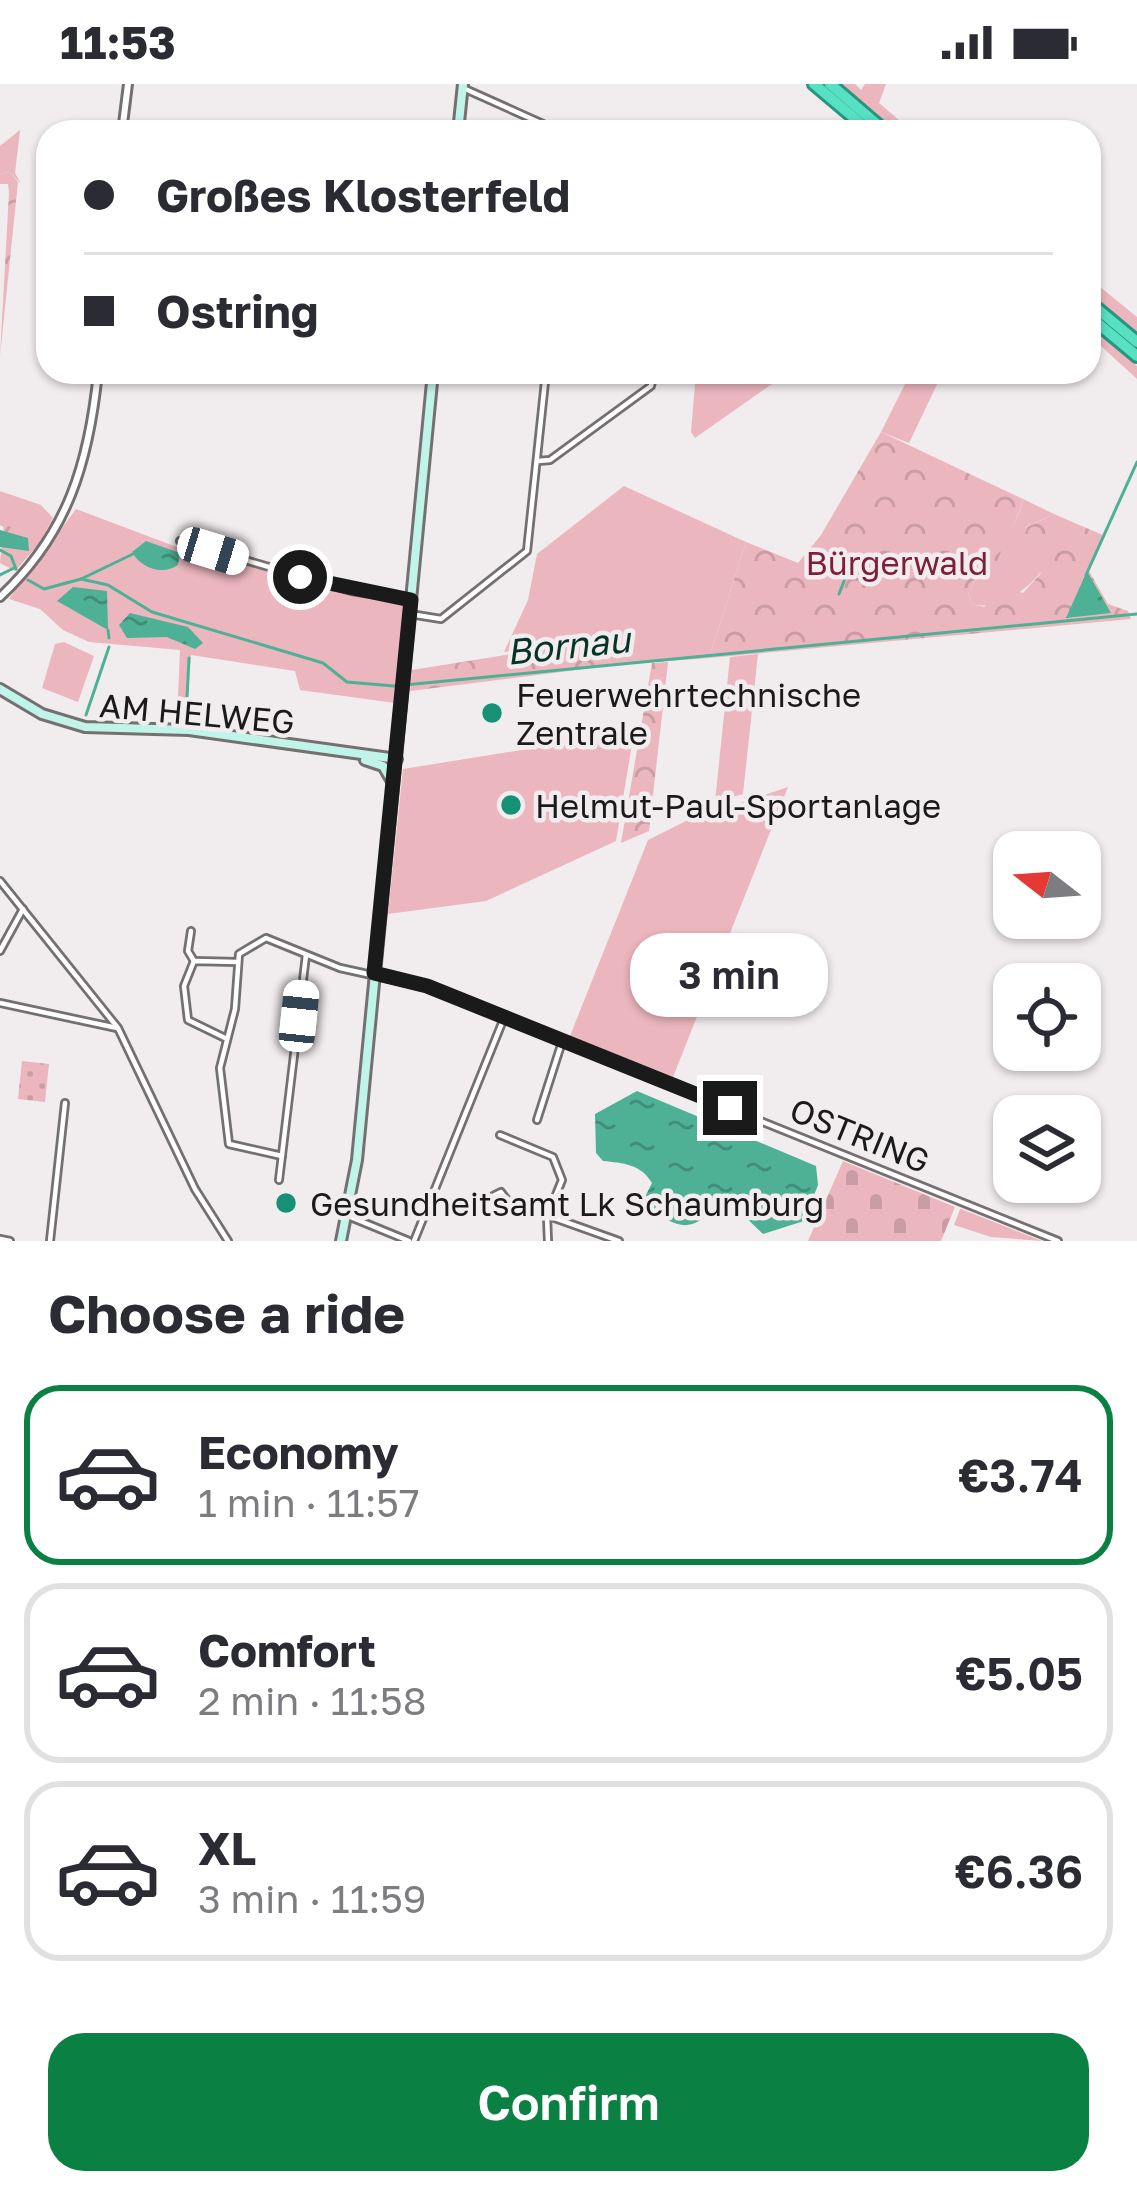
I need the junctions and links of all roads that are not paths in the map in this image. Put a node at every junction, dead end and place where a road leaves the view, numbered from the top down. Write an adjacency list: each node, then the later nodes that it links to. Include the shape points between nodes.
1 (128, 84): 5 (street)
2 (814, 84): 8 (highway)
3 (830, 84): 9 (highway)
4 (463, 86): 6 (main road); 7 (street)
5 (124, 120)
6 (459, 120)
7 (535, 120)
8 (857, 120)
9 (872, 120)
10 (1101, 312): 12 (highway)
11 (1101, 326): 13 (highway)
12 (1137, 342)
13 (1137, 356)
14 (96, 384): 20 (street, via 72,500 39,556)
15 (432, 384): 21 (main road)
16 (545, 384): 18 (street)
17 (648, 384): 18 (street, via 550,460)
18 (538, 461): 22 (street, via 527,551 441,619)
19 (180, 541): 21 (street, via 338,588)
20 (0, 597)
21 (411, 600): 22 (main road)
22 (410, 614): 25 (main road)
23 (0, 689): 24 (main road, AM HELWEG, via 85,727 189,730)
24 (352, 755): 25 (main road, AM HELWEG); 26 (main road, via 383,766)
25 (398, 759): 26 (main road)
26 (394, 791): 34 (main road)
27 (0, 880): 28 (street)
28 (23, 909): 30 (street); 37 (street)
29 (190, 931): 32 (street)
30 (0, 951)
31 (306, 955): 33 (street, OSTRING, via 266,938); 34 (street, OSTRING); 43 (street)
32 (194, 961): 33 (street); 38 (street, via 184,986 188,1020)
33 (237, 962): 38 (street, via 236,1010)
34 (374, 973): 36 (street, OSTRING); 46 (main road)
35 (0, 1003): 37 (street)
36 (504, 1018): 39 (street, OSTRING); 53 (street)
37 (118, 1028): 51 (street)
38 (225, 1038): 43 (street, via 226,1138 235,1149)
39 (562, 1042): 41 (street); 56 (street, OSTRING)
40 (65, 1103): 50 (street)
41 (536, 1120)
42 (500, 1135): 47 (street, via 553,1156 562,1180)
43 (282, 1156): 44 (street)
44 (279, 1180)
45 (507, 1200): 47 (street)
46 (347, 1216): 52 (main road); 53 (street)
47 (547, 1217): 54 (street); 55 (street)
48 (0, 1239): 49 (street)
49 (10, 1241)
50 (50, 1241)
51 (227, 1241)
52 (341, 1241)
53 (411, 1241)
54 (548, 1241)
55 (620, 1241)
56 (1058, 1241)

